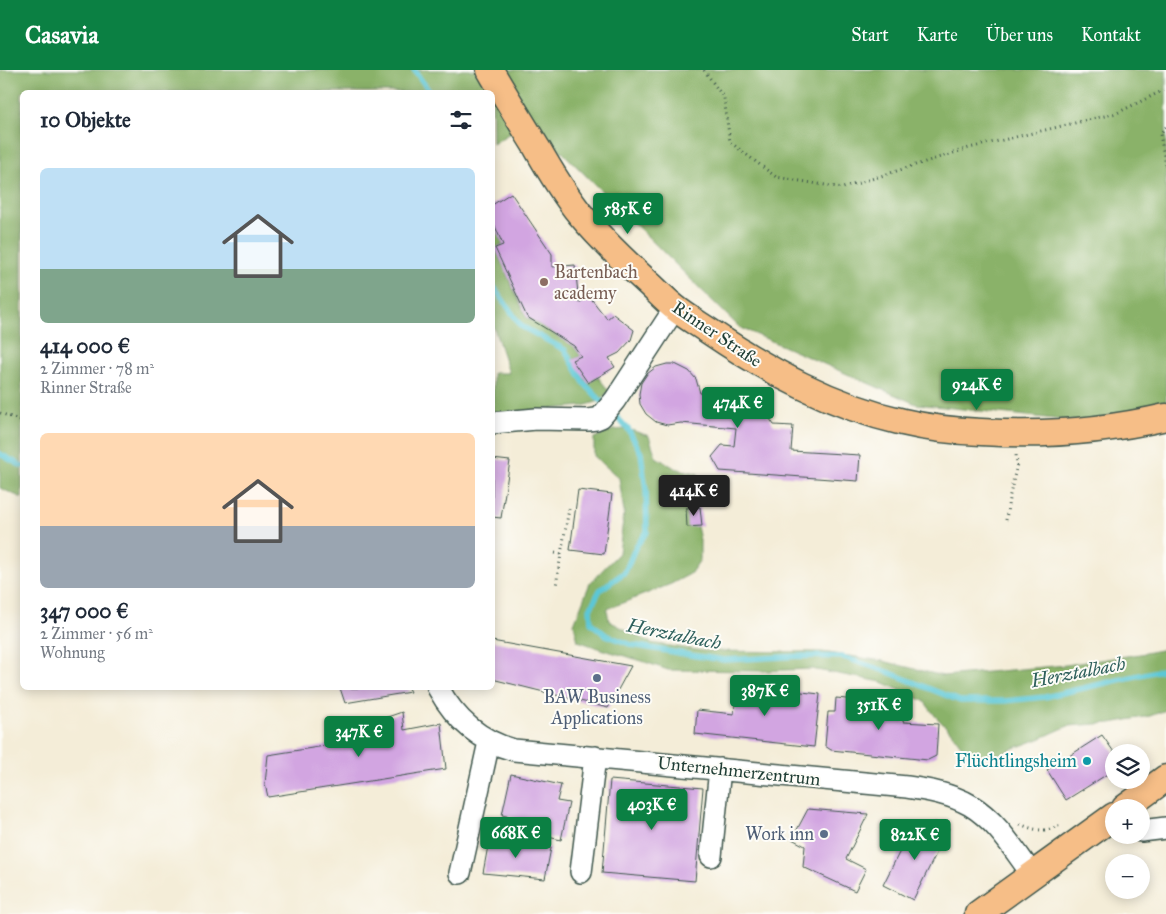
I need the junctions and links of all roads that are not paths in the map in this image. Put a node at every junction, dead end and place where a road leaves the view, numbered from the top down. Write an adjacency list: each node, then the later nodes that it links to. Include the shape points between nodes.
1 (490, 70): 2 (main road, Rinner Straße, via 580,214)
2 (675, 308): 3 (main road, Rinner Straße, via 739,351 798,384 856,409 904,423 1015,434 1111,428); 4 (street, via 609,408 599,418)
3 (1166, 417)
4 (495, 422)
5 (439, 690): 6 (street, Unternehmerzentrum, via 459,718)
6 (489, 742): 7 (street, Unternehmerzentrum, via 514,750); 16 (street)
7 (595, 757): 8 (street, Unternehmerzentrum); 15 (street)
8 (720, 769): 14 (street); 17 (street, Unternehmerzentrum, via 907,787 944,795 969,805 986,818)
9 (1166, 778): 10 (main road)
10 (1138, 799)
11 (1105, 823): 17 (main road)
12 (1166, 828): 13 (street)
13 (1150, 830)
14 (711, 856)
15 (582, 872)
16 (460, 873)
17 (1032, 874): 18 (main road)
18 (978, 914)

